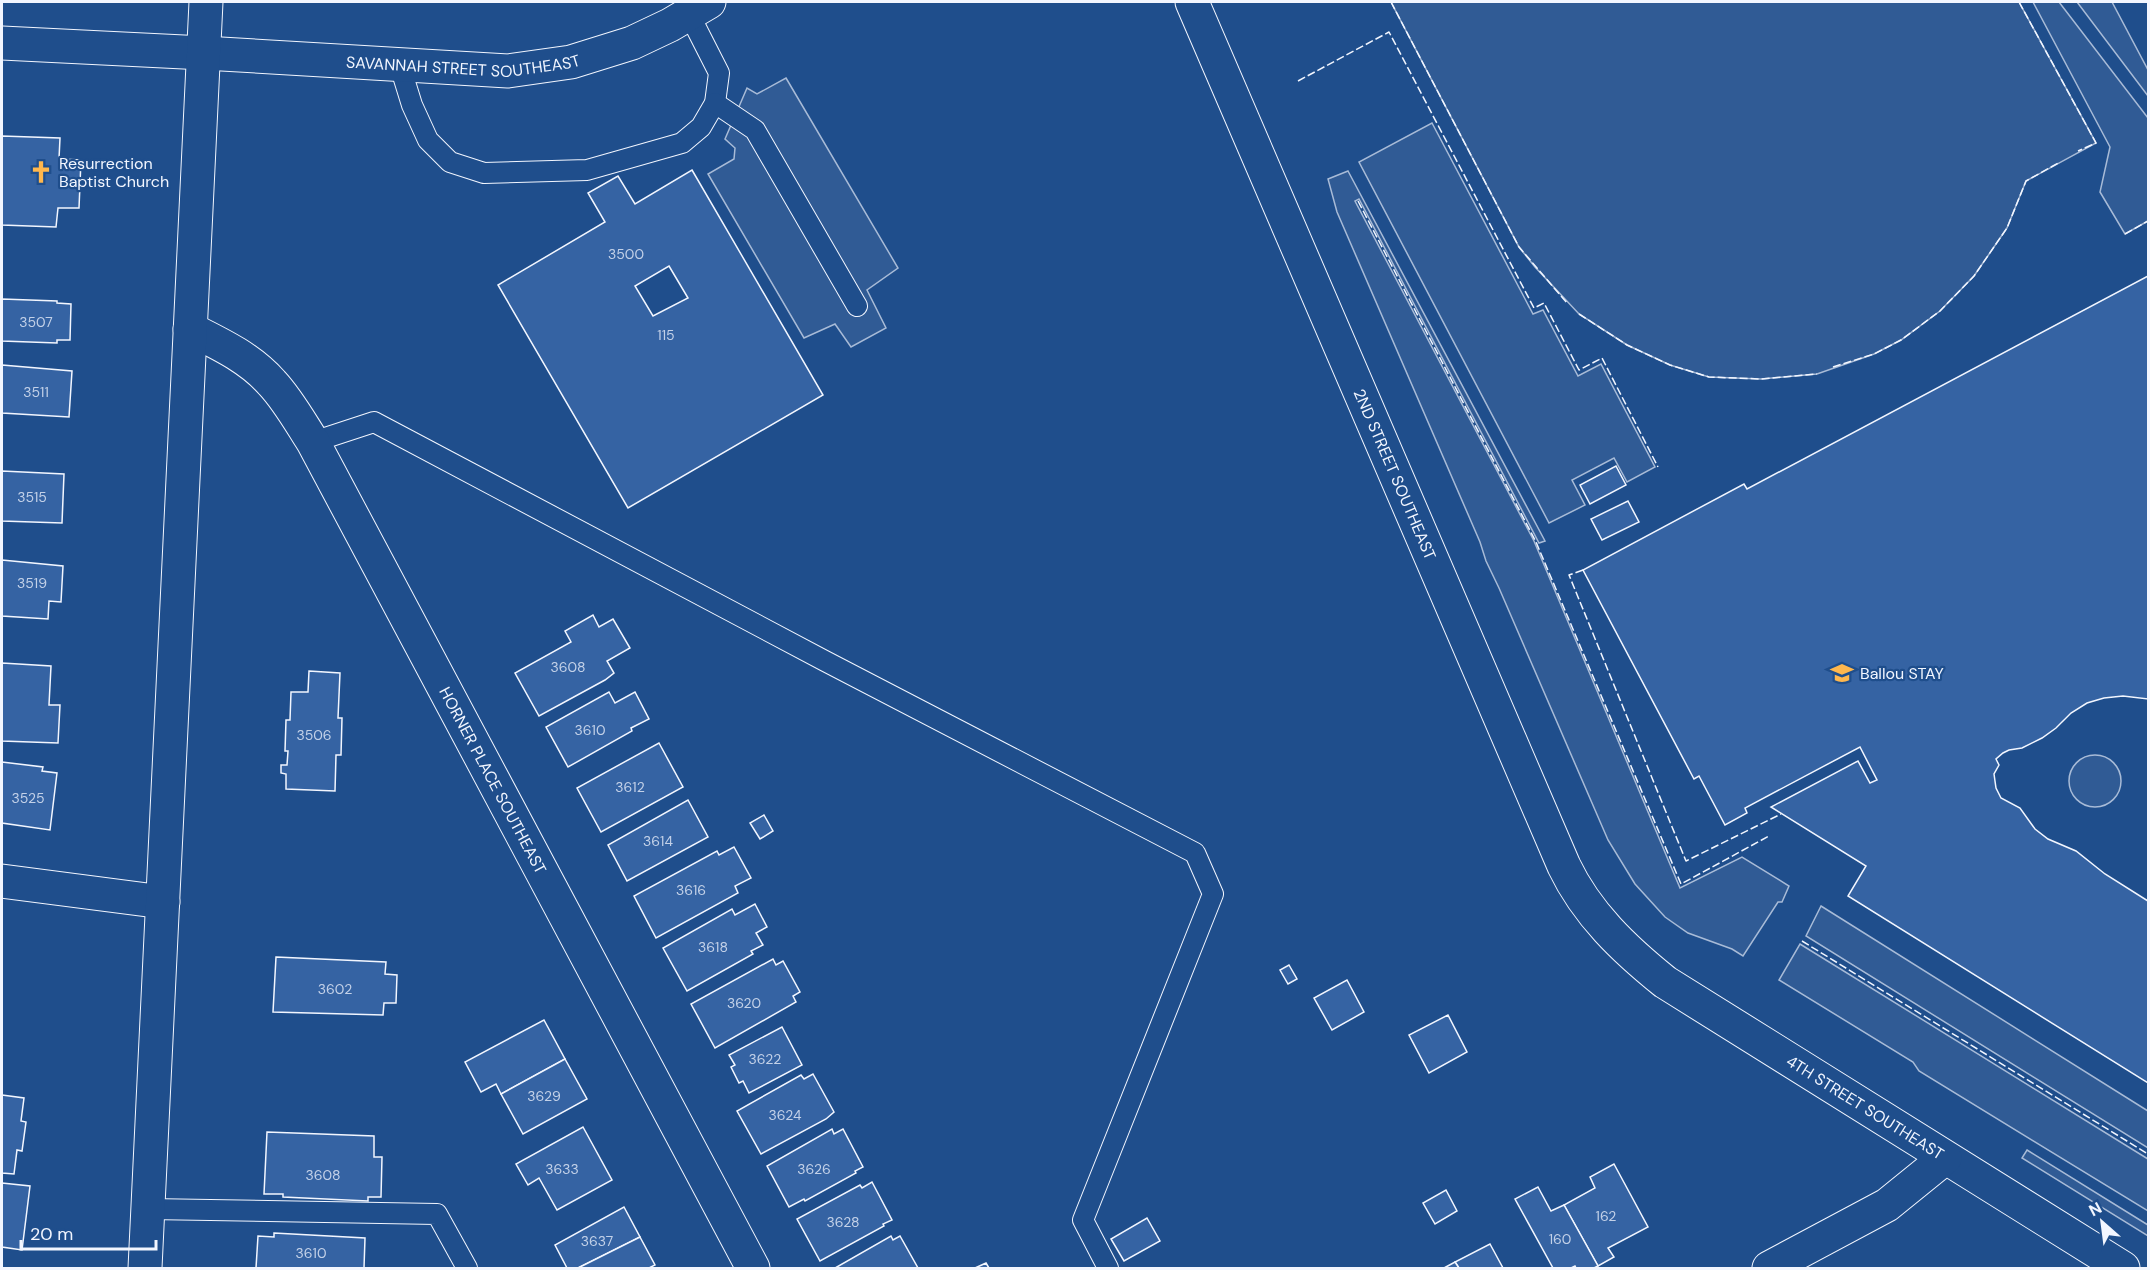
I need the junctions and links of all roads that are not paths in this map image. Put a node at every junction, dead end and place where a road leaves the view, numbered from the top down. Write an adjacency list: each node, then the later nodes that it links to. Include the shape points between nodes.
1 (206, 2): 5 (street)
2 (1192, 2): 13 (street, 2ND STREET SOUTHEAST, via 1564,866 1587,906)
3 (699, 8): 6 (street, SAVANNAH STREET SOUTHEAST, via 632,43 550,66 508,71); 7 (lane, via 719,73)
4 (2, 43): 5 (street, SAVANNAH STREET SOUTHEAST)
5 (204, 53): 6 (street, SAVANNAH STREET SOUTHEAST); 9 (street)
6 (400, 66): 7 (lane, via 428,140 450,162 484,173 587,170 682,143 701,127)
7 (715, 103): 8 (lane, via 755,130)
8 (857, 306)
9 (190, 329): 10 (street, HORNER PLACE SOUTHEAST, via 235,352 257,369 273,384); 12 (street)
10 (312, 441): 19 (street, HORNER PLACE SOUTHEAST); 20 (lane, via 374,422 1194,853 1213,894 1083,1220)
11 (2, 881): 12 (street)
12 (164, 902): 15 (street)
13 (1614, 938): 14 (street, 4TH STREET SOUTHEAST, via 1665,982)
14 (1945, 1158): 16 (street, via 1887,1205); 21 (street, 4TH STREET SOUTHEAST)
15 (149, 1209): 17 (street); 18 (lane, via 437,1214)
16 (1772, 1268)
17 (145, 1269)
18 (467, 1269)
19 (753, 1269)
20 (1108, 1269)
21 (2123, 1269)

